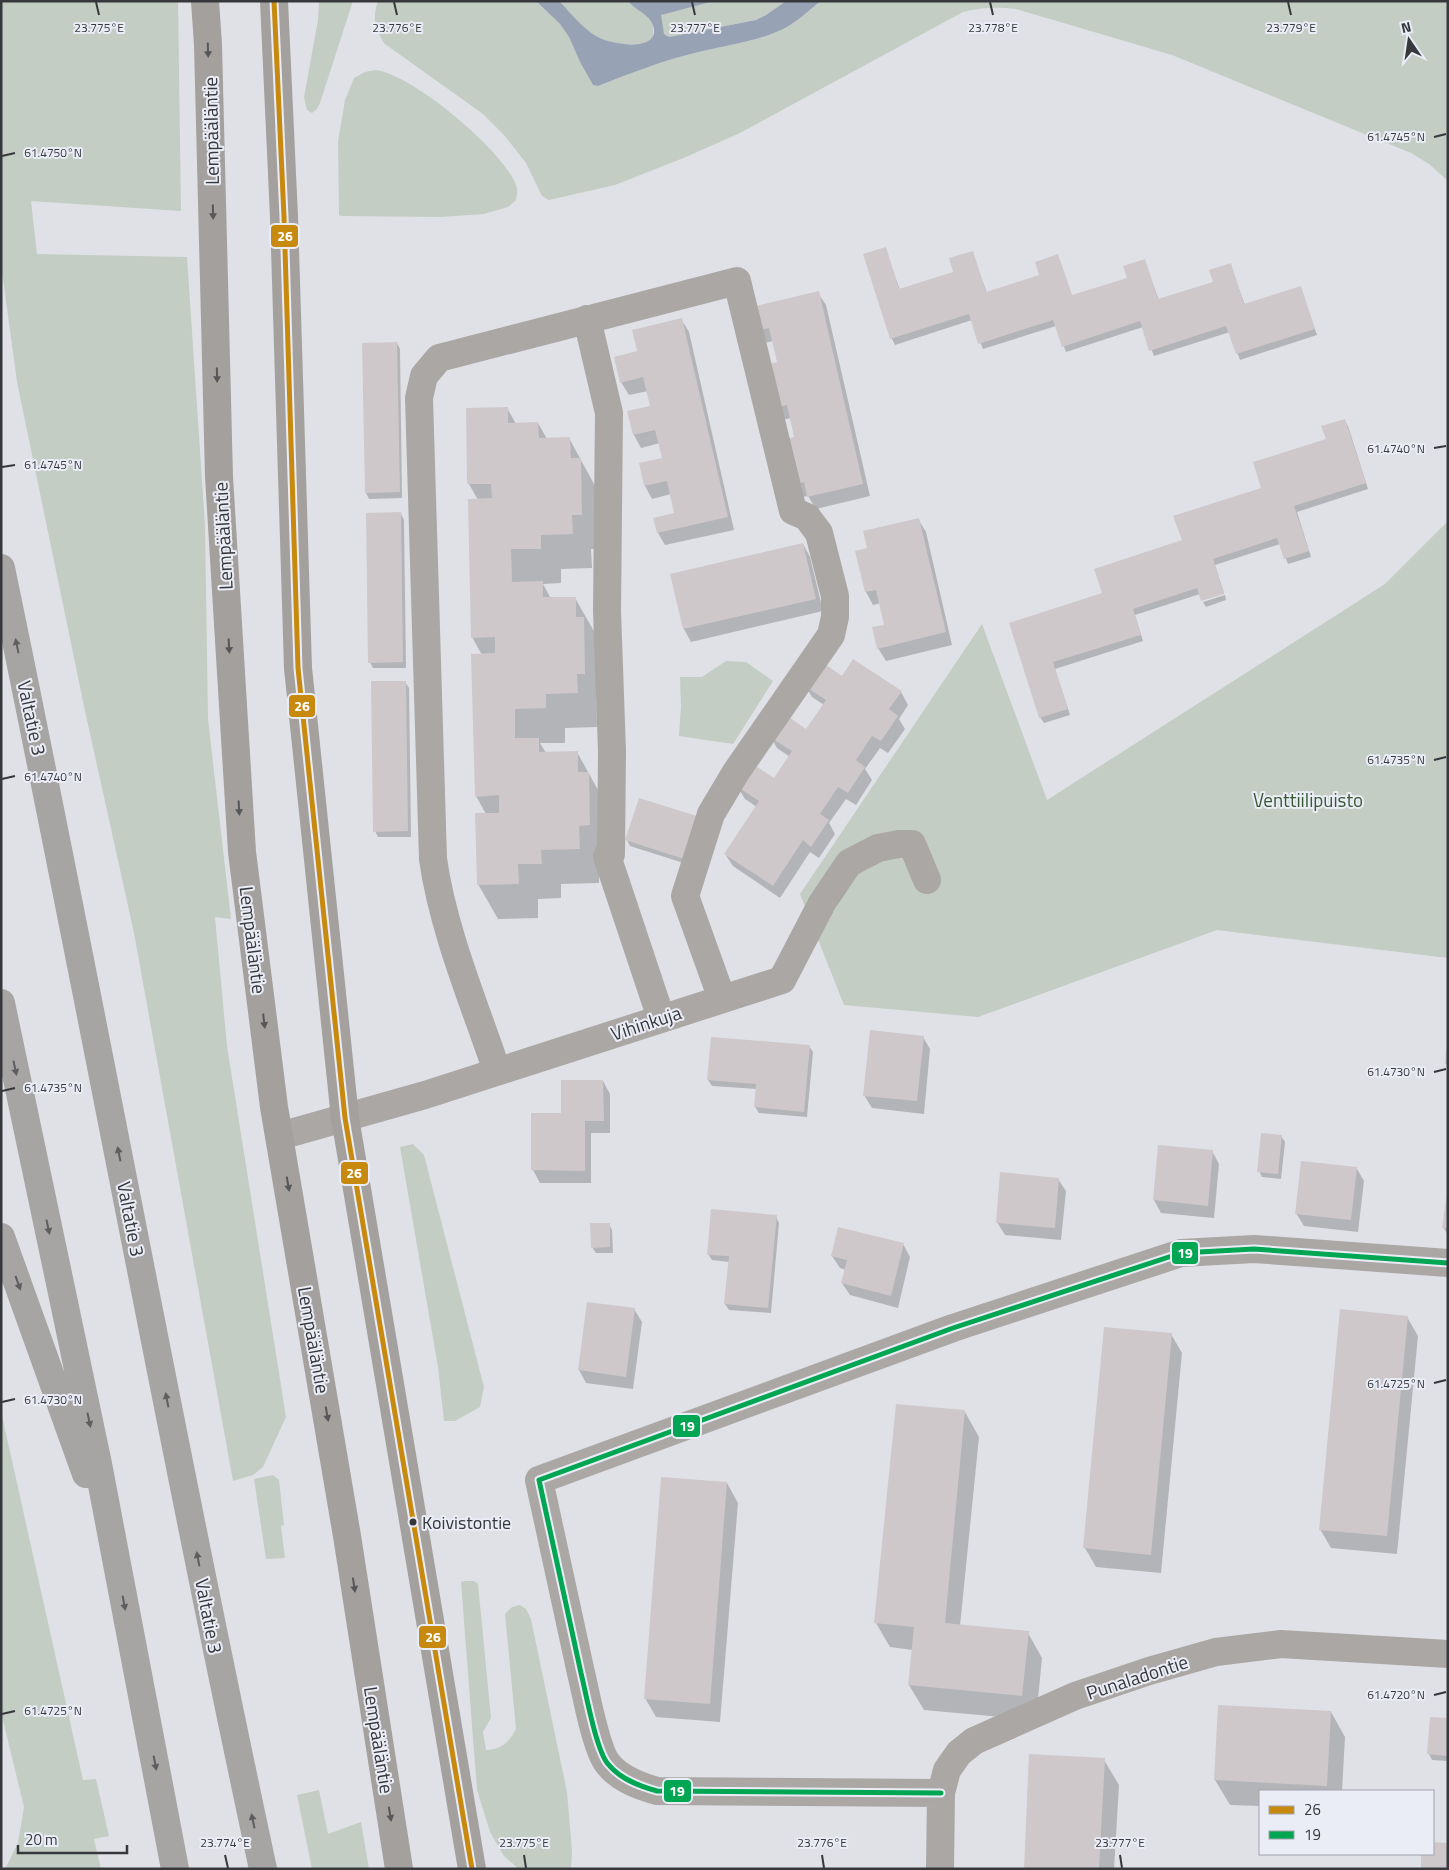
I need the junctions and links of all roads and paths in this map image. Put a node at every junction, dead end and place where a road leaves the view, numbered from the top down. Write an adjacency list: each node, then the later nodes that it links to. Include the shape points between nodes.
1 (205, 1): 11 (main road, Lempääläntie, one-way to 11, via 219,477 242,852)
2 (274, 1): 10 (main road, via 298,668)
3 (587, 319): 6 (street, via 737,281 792,511 807,517 820,533 835,596 831,635 736,772 711,814 685,896); 8 (street, via 609,413 607,611 612,751 611,854 607,856); 9 (street, via 439,358 424,376 419,398 433,859 437,889)
4 (1, 568): 18 (highway, Valtatie 3, one-way to 4, via 218,1663 51,807)
5 (927, 880): 6 (street, Vihinkuja, via 912,844 878,848 849,863 822,903 782,980)
6 (722, 999): 8 (street, Vihinkuja)
7 (1, 1003): 14 (highway, one-way to 14)
8 (661, 1018): 9 (street, Vihinkuja)
9 (497, 1071): 10 (street, Vihinkuja)
10 (345, 1118): 11 (street, Vihinkuja); 20 (main road)
11 (280, 1136): 19 (main road, Lempääläntie, one-way to 19)
12 (1, 1237): 14 (highway, one-way to 14)
13 (1448, 1263): 16 (street, via 1254,1249 1182,1253 953,1328 539,1480 588,1703 603,1755 617,1773 657,1792)
14 (115, 1555): 17 (highway, one-way to 17)
15 (1448, 1654): 16 (street, Punaladontie, via 1280,1644 1216,1652 1076,1696 974,1741 959,1753 947,1770)
16 (940, 1793): 21 (street, Punaladontie)
17 (175, 1869)
18 (263, 1869)
19 (399, 1869)
20 (472, 1869)
21 (940, 1869)

